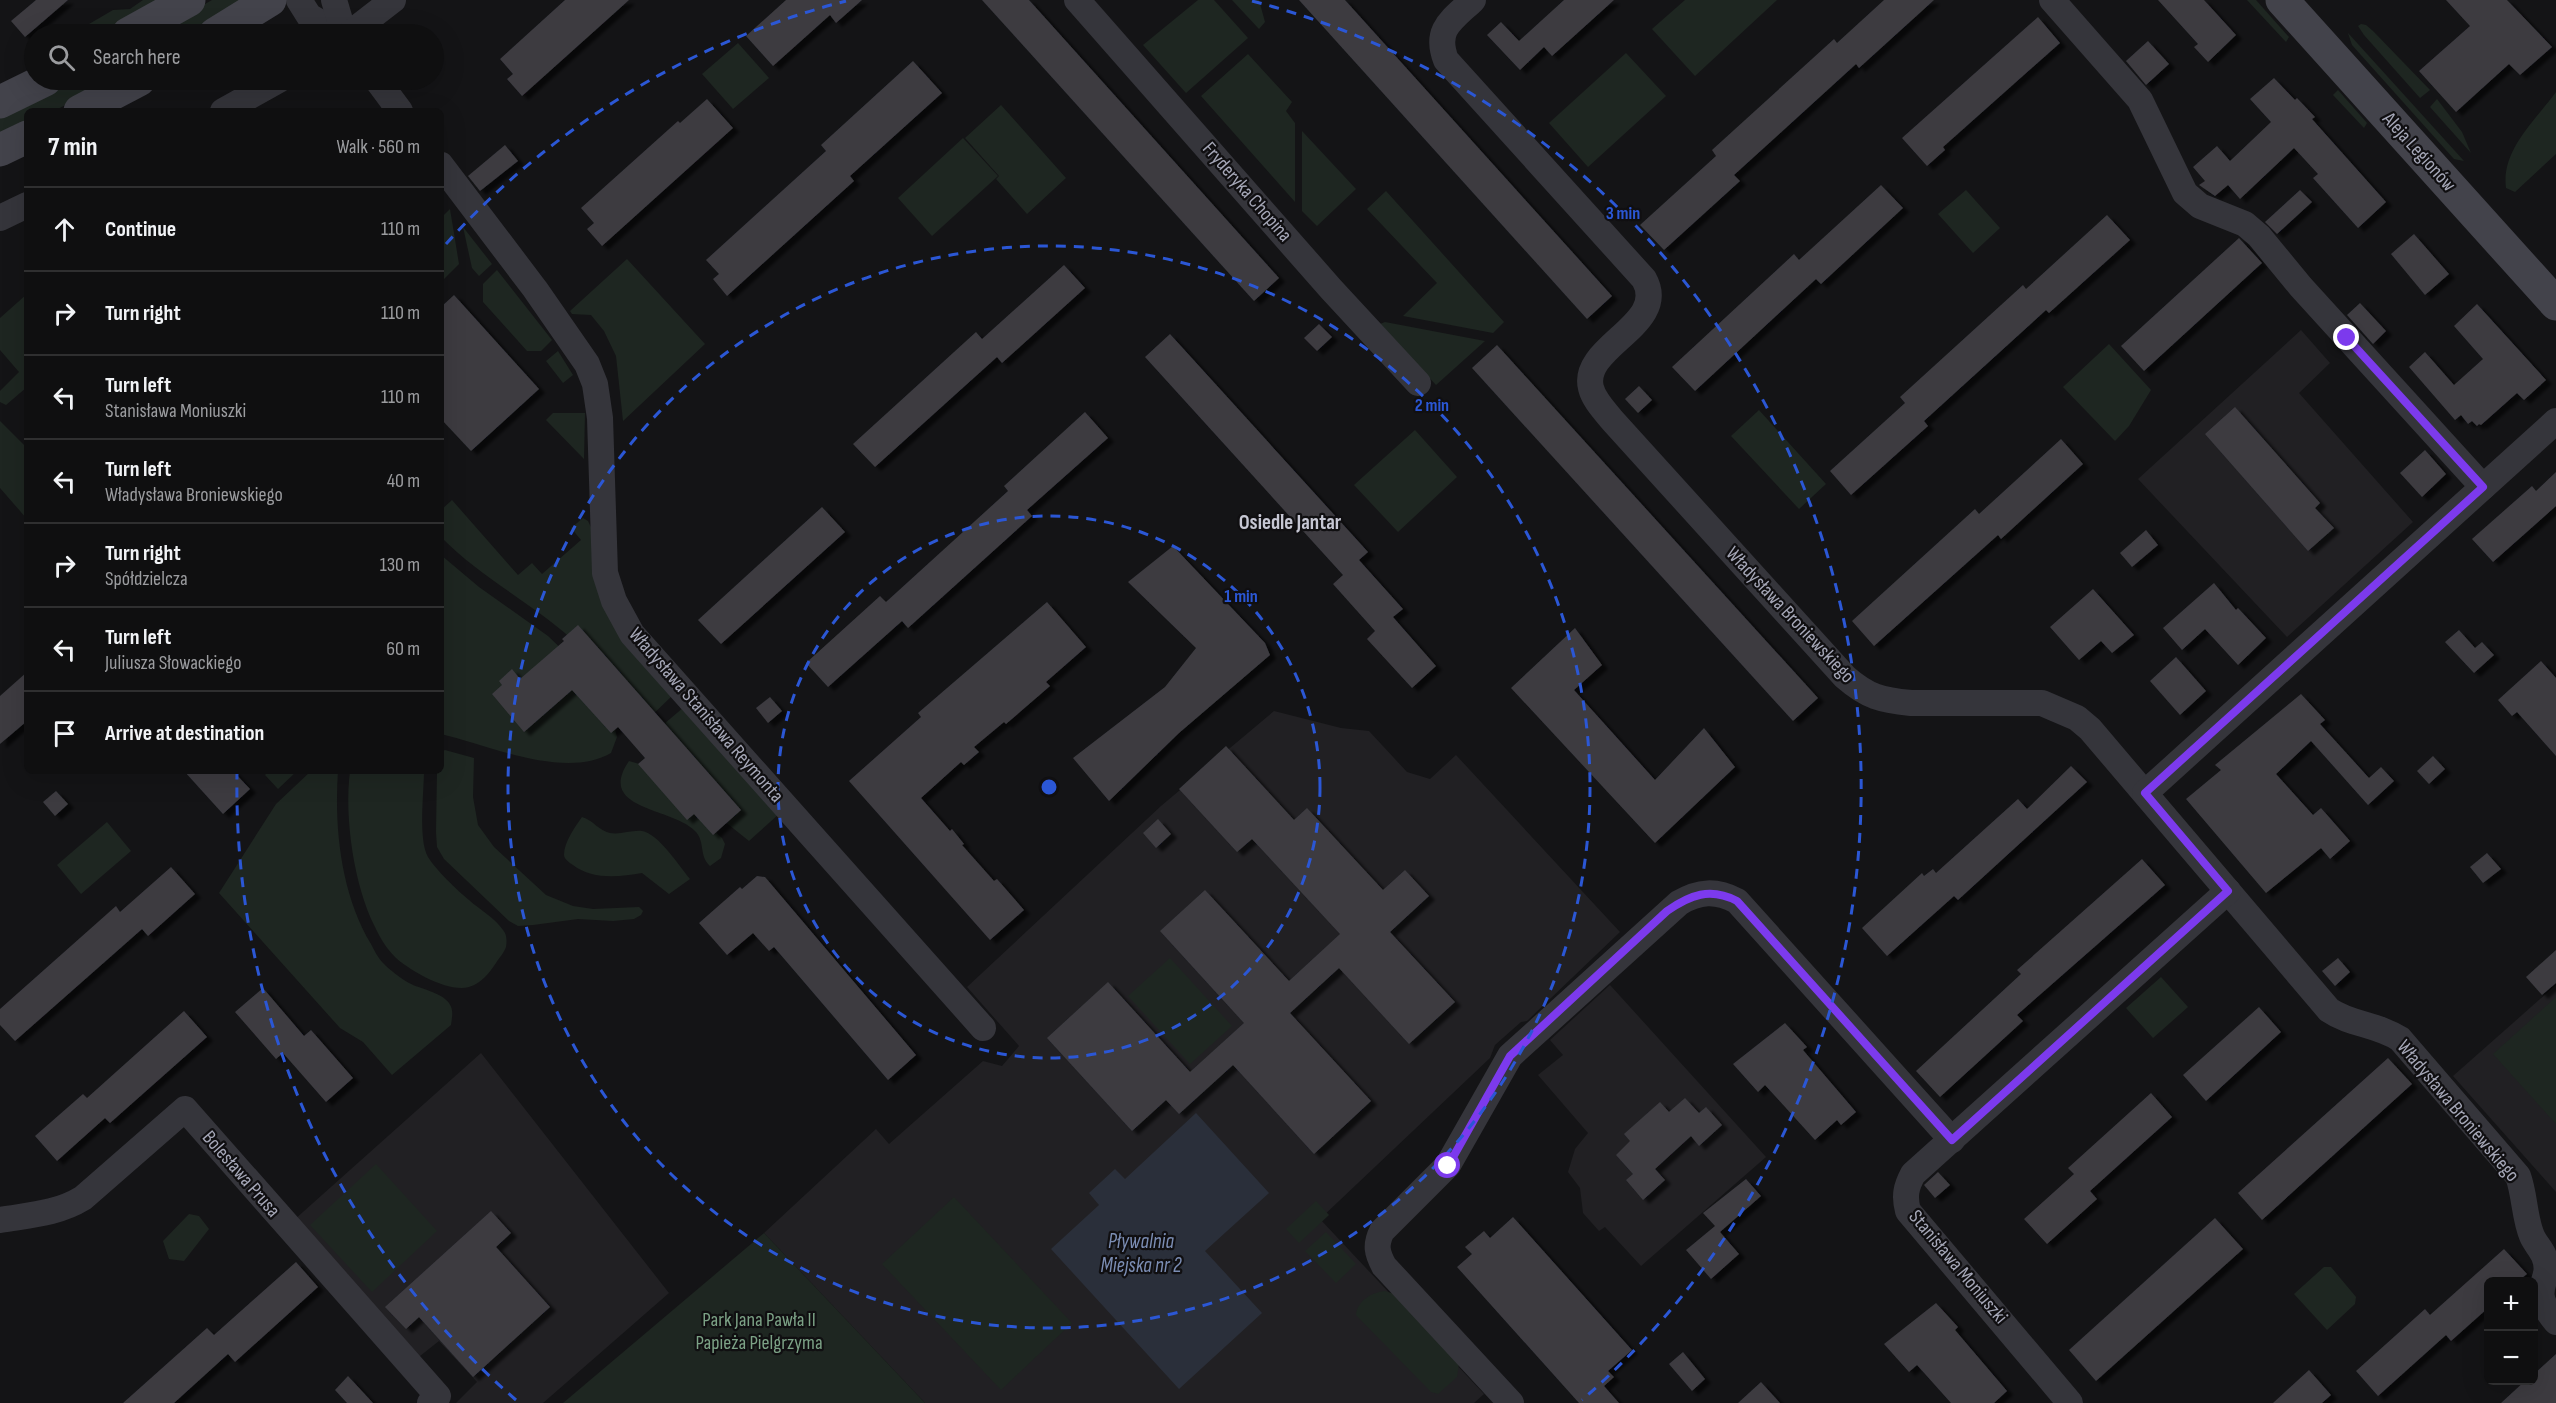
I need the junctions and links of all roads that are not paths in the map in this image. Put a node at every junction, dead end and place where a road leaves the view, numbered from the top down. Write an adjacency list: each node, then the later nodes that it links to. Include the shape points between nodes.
1 (189, 0): 10 (main road)
2 (270, 0): 11 (main road)
3 (299, 0): 12 (street, via 309,16)
4 (334, 0): 13 (street)
5 (393, 0): 14 (street)
6 (1077, 0): 29 (street, Fryderyka Chopina)
7 (1473, 0): 32 (street, Władysława Broniewskiego, via 1446,26 1441,37 1446,60 1649,287 1640,318 1594,364 1590,377 1597,400 1612,420 1845,677 1864,693 1911,703 2033,702 2052,706 2090,729)
8 (2052, 0): 31 (street, via 2140,100 2185,193 2193,202 2245,224 2259,236)
9 (2282, 0): 28 (main road, Aleja Legionów)
10 (146, 24)
11 (231, 24)
12 (324, 24)
13 (340, 24)
14 (363, 24)
15 (25, 90): 19 (main road)
16 (120, 90): 20 (main road)
17 (261, 90): 21 (street)
18 (384, 90): 22 (street)
19 (0, 102)
20 (86, 108)
21 (228, 108)
22 (398, 108)
23 (24, 138): 24 (main road)
24 (0, 150)
25 (444, 169): 34 (street, Władysława Stanisława Reymonta, via 587,364 595,384 600,418 605,573 614,601 632,634)
26 (24, 206): 27 (street)
27 (0, 218)
28 (2556, 304)
29 (1418, 382)
30 (2556, 421): 31 (street)
31 (2483, 487): 32 (street)
32 (2145, 793): 33 (street, Władysława Broniewskiego)
33 (2228, 891): 35 (street, Stanisława Moniuszki); 37 (street, Władysława Broniewskiego, via 2329,1011 2386,1030 2400,1039 2518,1176 2531,1235 2544,1256 2540,1296)
34 (983, 1028)
35 (1952, 1140): 39 (street, via 1737,901 1708,893 1690,896 1510,1056 1448,1166 1382,1231 1377,1241 1377,1254 1384,1266); 40 (street, Stanisława Moniuszki, via 1912,1177 1905,1194 1908,1210)
36 (0, 1220): 38 (street, Bolesława Prusa, via 70,1206 185,1109 438,1396)
37 (2556, 1322)
38 (430, 1403)
39 (1511, 1403)
40 (2070, 1403)

